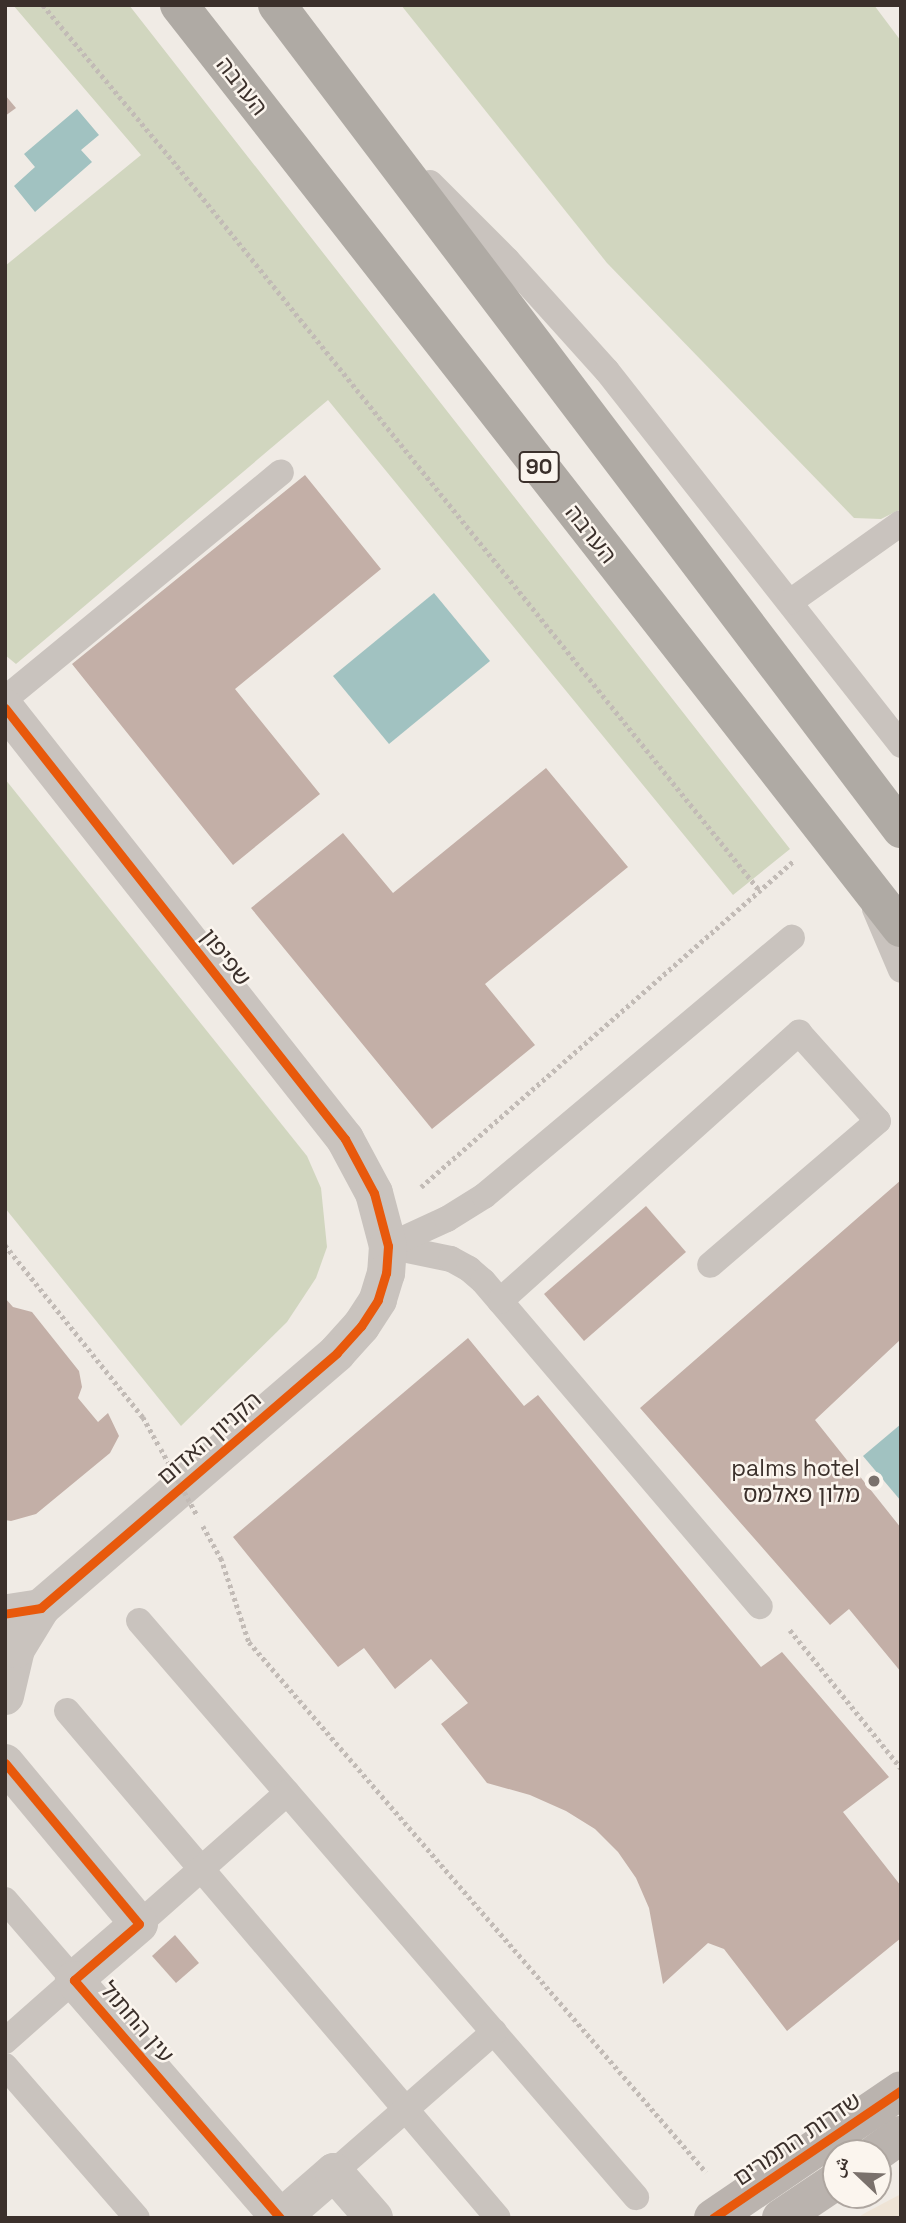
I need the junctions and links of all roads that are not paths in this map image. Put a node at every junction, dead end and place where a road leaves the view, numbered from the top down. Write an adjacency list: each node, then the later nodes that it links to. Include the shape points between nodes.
1 (179, 5): 11 (highway, הערבה / 90)
2 (277, 5): 3 (highway)
3 (370, 128): 6 (lane, via 474,227 573,332); 10 (highway)
4 (281, 472): 7 (lane)
5 (901, 523): 6 (lane)
6 (790, 602): 9 (lane)
7 (5, 699)
8 (5, 708): 15 (street, שפיפון, via 345,1139 374,1193)
9 (901, 744)
10 (901, 830)
11 (865, 885): 12 (highway, הערבה / 90); 14 (lane)
12 (901, 928)
13 (792, 938): 15 (lane, via 485,1196 447,1219)
14 (901, 970)
15 (386, 1233): 17 (lane, via 469,1269); 19 (street, הקניון האדום, via 386,1273 377,1300 337,1353)
16 (710, 1265): 17 (lane, via 877,1121 799,1033)
17 (500, 1301): 18 (lane)
18 (760, 1606)
19 (23, 1611): 21 (street)
20 (139, 1621): 24 (lane)
21 (5, 1696)
22 (67, 1711): 25 (lane)
23 (5, 1763): 27 (street)
24 (287, 1793): 25 (lane); 29 (lane)
25 (201, 1869): 27 (lane); 33 (lane)
26 (5, 1900): 28 (lane)
27 (139, 1924): 28 (street, עין החתול)
28 (74, 1980): 30 (lane); 39 (street, עין החתול)
29 (494, 2032): 33 (lane); 36 (lane)
30 (5, 2041)
31 (5, 2066): 38 (lane)
32 (901, 2090): 37 (street, שדרות התמרים)
33 (406, 2110): 34 (lane); 41 (lane)
34 (334, 2172): 39 (street, עין החתול); 40 (street)
35 (822, 2190): 42 (street)
36 (636, 2197)
37 (723, 2211)
38 (137, 2218)
39 (281, 2218)
40 (374, 2218)
41 (498, 2218)
42 (781, 2218)

